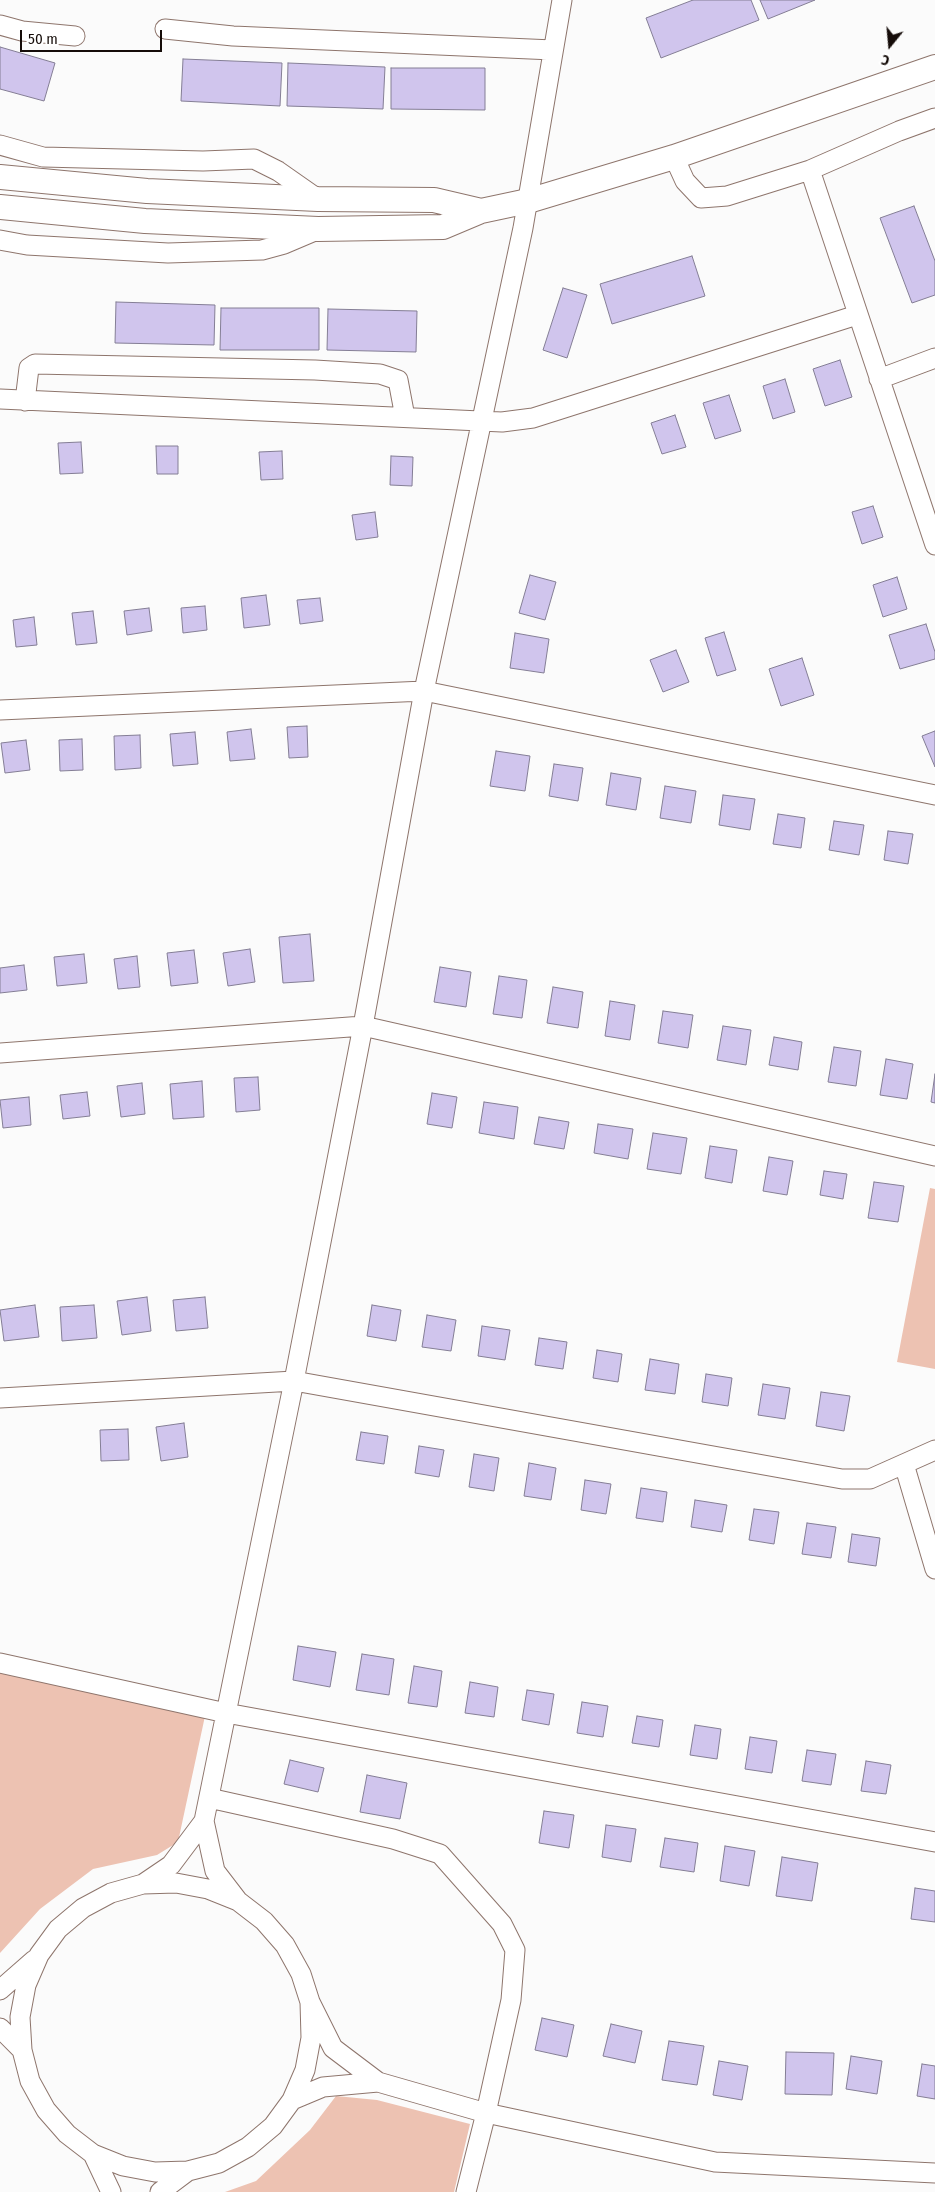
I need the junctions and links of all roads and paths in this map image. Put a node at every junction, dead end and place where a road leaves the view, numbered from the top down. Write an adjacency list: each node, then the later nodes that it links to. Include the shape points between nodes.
1 (562, 0): 5 (street)
2 (0, 25): 4 (street, via 22,31)
3 (165, 29): 5 (street, via 233,36)
4 (75, 36)
5 (553, 50): 13 (street)
6 (935, 67): 9 (main road)
7 (935, 118): 10 (street)
8 (0, 145): 12 (street, via 43,157 254,159 278,170)
9 (674, 157): 10 (street, via 685,181 701,198 727,196); 13 (main road)
10 (810, 170): 18 (street)
11 (0, 177): 12 (main road, via 147,191)
12 (318, 199): 15 (main road, via 434,200)
13 (528, 200): 15 (main road); 24 (street)
14 (0, 207): 16 (main road, via 145,221)
15 (481, 211): 16 (main road, via 443,227)
16 (318, 229): 17 (street, via 284,244 253,251 115,252)
17 (0, 240)
18 (857, 315): 20 (street); 24 (street, via 533,418)
19 (935, 358): 20 (street)
20 (878, 379): 25 (street)
21 (0, 399): 22 (street)
22 (25, 401): 23 (street); 23 (street, via 29,368 36,364 315,370 380,374 398,380)
23 (406, 417): 24 (street)
24 (480, 421): 26 (street)
25 (935, 545)
26 (424, 691): 27 (street); 28 (street); 29 (street)
27 (0, 710)
28 (935, 795)
29 (362, 1026): 30 (street); 31 (street); 32 (street)
30 (0, 1053)
31 (935, 1156)
32 (294, 1381): 33 (street); 35 (street, via 842,1479 870,1478); 38 (street)
33 (0, 1398)
34 (935, 1450): 35 (street)
35 (904, 1464): 36 (street)
36 (935, 1569)
37 (0, 1663): 38 (street)
38 (226, 1713): 39 (street); 41 (street)
39 (209, 1798): 40 (street); 51 (street, via 393,1839 440,1854 502,1924 515,1950 511,2000)
40 (204, 1822): 42 (street, via 171,1865); 43 (street, via 216,1871)
41 (935, 1842)
42 (143, 1884): 43 (street, via 176,1882 208,1889); 44 (street, via 112,1893 83,1908 58,1929)
43 (238, 1902): 46 (street, via 264,1921 285,1945 301,1974)
44 (39, 1955): 45 (street); 48 (street, via 26,1985 20,2017)
45 (0, 1990)
46 (310, 2002): 49 (street, via 333,2048); 50 (street, via 311,2038 305,2070)
47 (0, 2028): 48 (street)
48 (22, 2050): 52 (street, via 30,2081 46,2110 67,2134)
49 (378, 2082): 50 (street, via 323,2087); 51 (street)
50 (292, 2100): 53 (street, via 273,2126 248,2147 220,2162)
51 (486, 2113): 54 (street, via 714,2162); 57 (street)
52 (93, 2154): 53 (street, via 131,2168 156,2172); 55 (street)
53 (188, 2171): 56 (street)
54 (935, 2173)
55 (111, 2192)
56 (160, 2192)
57 (466, 2192)

